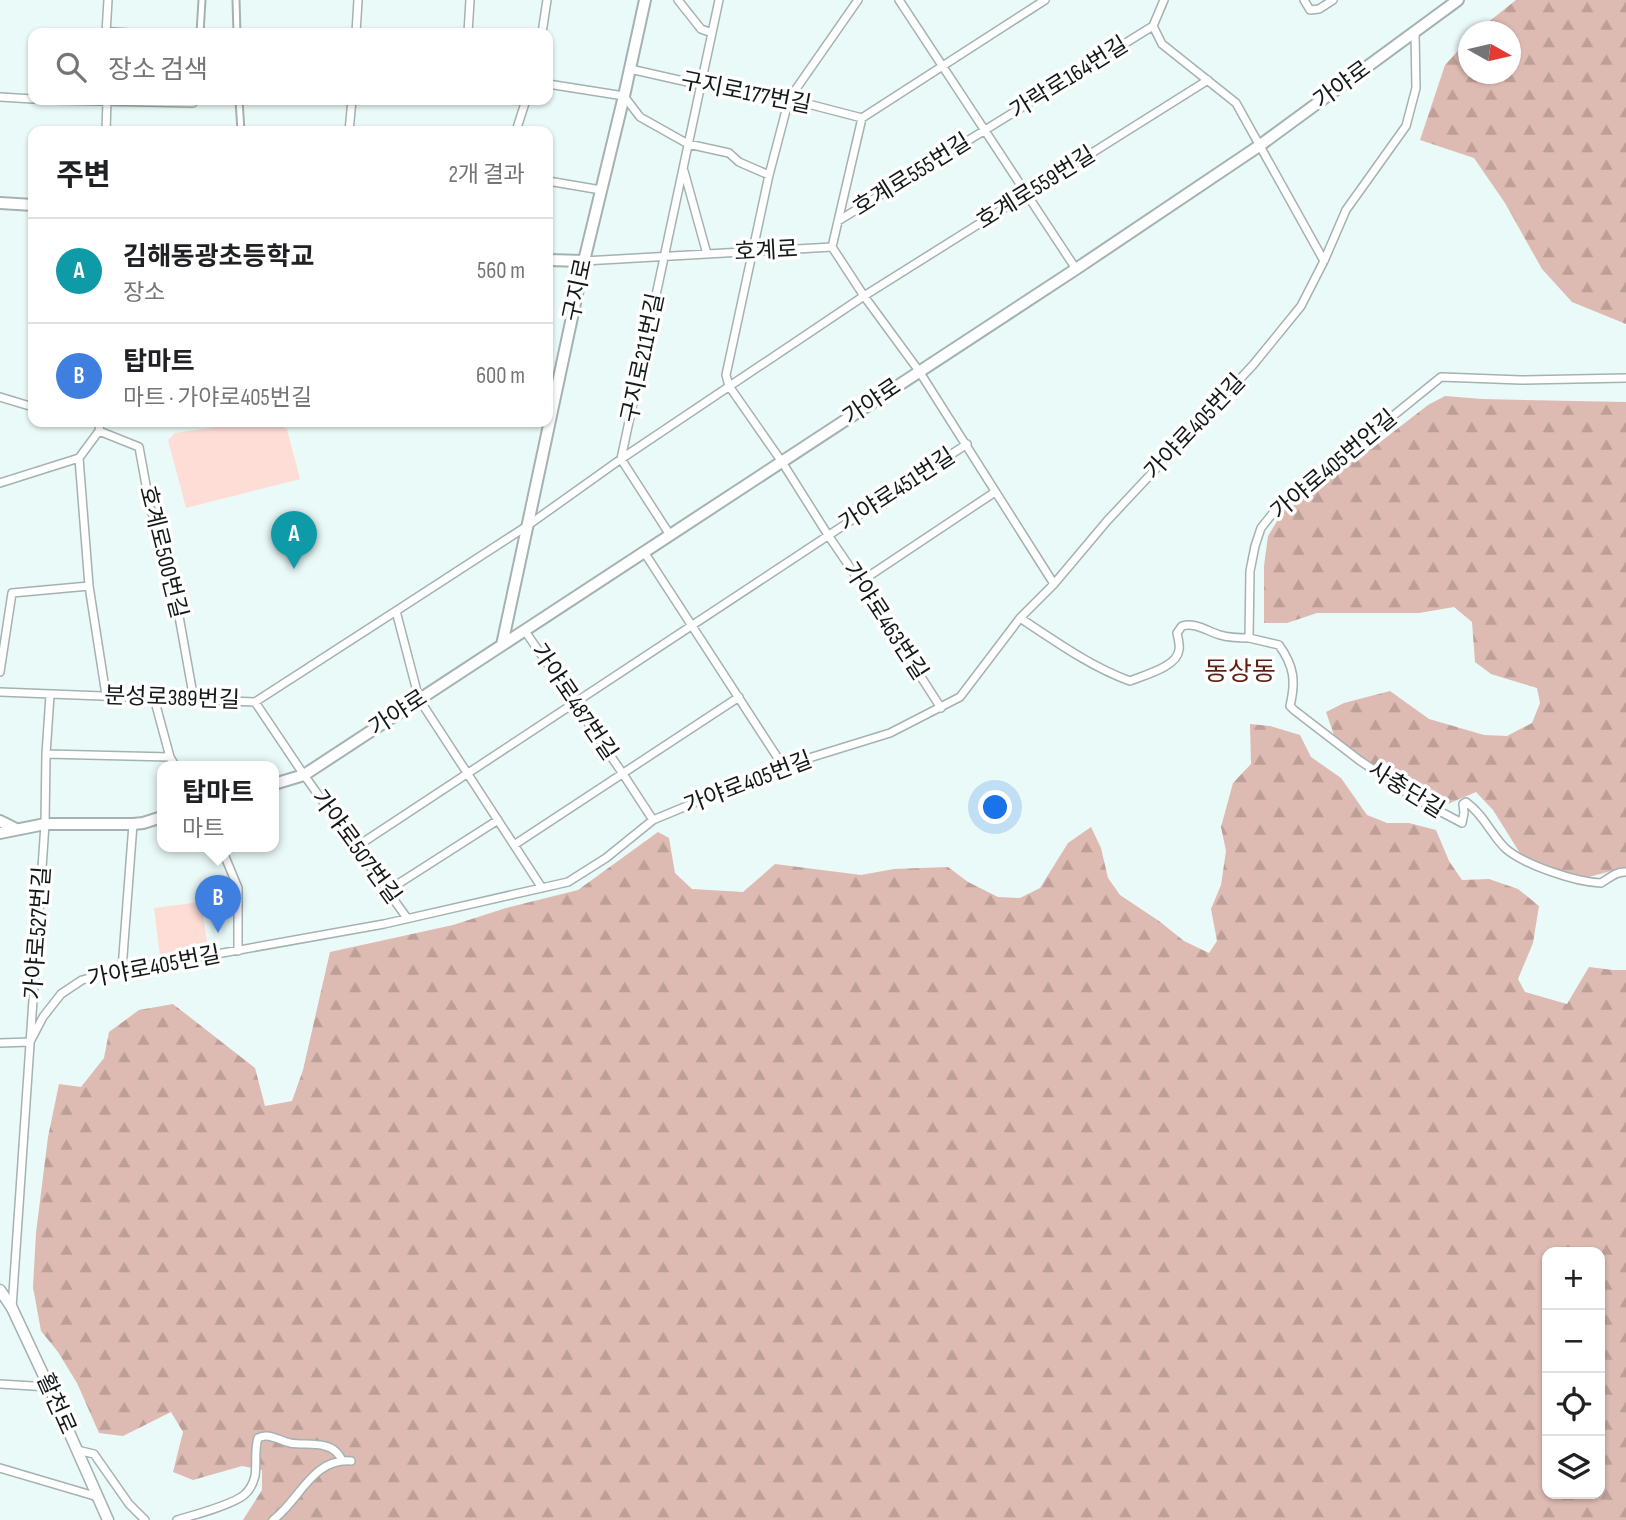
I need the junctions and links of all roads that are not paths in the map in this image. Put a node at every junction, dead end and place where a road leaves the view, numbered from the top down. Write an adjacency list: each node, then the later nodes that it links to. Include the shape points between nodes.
1 (108, 0): 18 (street)
2 (202, 0): 19 (street)
3 (236, 0): 20 (street)
4 (358, 0): 21 (street)
5 (470, 0): 22 (street)
6 (547, 0): 23 (street)
7 (645, 0): 27 (main road, 구지로)
8 (678, 0): 24 (street, via 701,29)
9 (719, 0): 24 (street, 구지로211번길)
10 (858, 0): 34 (street)
11 (899, 0): 26 (street, 호계로555번길)
12 (1045, 0): 26 (street)
13 (1164, 0): 17 (street, 가락로164번길)
14 (1304, 0): 15 (street, via 1310,10)
15 (1333, 0)
16 (1458, 0): 25 (main road, 가야로)
17 (1153, 26): 28 (street, 가락로164번길, via 1162,44); 44 (street, 가락로164번길)
18 (106, 28)
19 (200, 28)
20 (237, 28)
21 (356, 28)
22 (468, 28)
23 (543, 28)
24 (712, 33): 30 (street, 구지로211번길)
25 (1415, 33): 46 (main road, 가야로); 61 (street, 가야로405번길, via 1416,88 1406,126 1346,210)
26 (942, 66): 39 (street); 44 (street, 호계로555번길)
27 (630, 69): 30 (street, 구지로177번길); 31 (main road, 구지로)
28 (1208, 80): 46 (street, 가락로164번길, via 1237,103); 51 (street, 호계로559번길)
29 (553, 85): 31 (street)
30 (701, 85): 34 (street, 구지로177번길); 45 (street, 구지로211번길)
31 (624, 96): 45 (street, via 640,117); 50 (main road, 구지로)
32 (0, 97): 33 (street)
33 (28, 99)
34 (789, 99): 39 (street, 구지로177번길); 48 (street)
35 (107, 105): 40 (street)
36 (239, 105): 41 (street)
37 (352, 105): 42 (street)
38 (524, 105): 43 (street)
39 (862, 118): 54 (street, 호계로555번길)
40 (106, 126)
41 (240, 126)
42 (349, 126)
43 (518, 126)
44 (985, 130): 51 (street, 호계로555번길); 54 (street, 호계로555번길)
45 (688, 144): 47 (street, 구지로211번길); 48 (street, via 729,153)
46 (1259, 146): 61 (street, 가락로164번길); 62 (main road, 가야로)
47 (683, 167): 57 (street); 58 (street, 구지로211번길)
48 (769, 176): 56 (street)
49 (553, 181): 50 (street)
50 (601, 190): 60 (main road, 구지로)
51 (1027, 193): 62 (street, 호계로555번길); 63 (street, 호계로559번길)
52 (0, 203): 53 (main road)
53 (28, 205)
54 (838, 221): 55 (street, 호계로555번길)
55 (832, 247): 56 (street, 호계로); 63 (street)
56 (752, 252): 57 (street, 호계로); 66 (street, via 726,374)
57 (707, 254): 58 (street, 호계로)
58 (665, 257): 60 (street, 호계로); 75 (street, 구지로211번길)
59 (553, 260): 60 (main road, 호계로)
60 (584, 261): 69 (main road, 구지로)
61 (1324, 261): 84 (street, 가야로405번길, via 1301,306 1261,355 1107,520)
62 (1076, 269): 64 (main road, 가야로)
63 (864, 296): 64 (street); 66 (street, 구지로211번길)
64 (919, 371): 73 (street, 가야로451번길); 76 (main road, 가야로)
65 (1626, 378): 90 (street, 가야로405번안길, via 1441,377 1297,490 1261,528 1250,571)
66 (729, 386): 75 (street, 구지로211번길); 76 (street)
67 (0, 397): 68 (street)
68 (28, 405)
69 (553, 405)
70 (99, 427): 72 (street)
71 (548, 427): 79 (main road, 구지로)
72 (99, 431): 74 (street); 99 (street, 호계로500번길, via 139,447 150,507 170,566)
73 (967, 444): 78 (street, 가야로451번길); 81 (street, 가야로451번길)
74 (79, 458): 77 (street); 85 (street)
75 (621, 459): 79 (street, 구지로211번길); 80 (street)
76 (782, 462): 80 (main road, 가야로); 81 (street, 가야로463번길)
77 (0, 483)
78 (996, 492): 83 (street); 84 (street, 가야로451번길)
79 (527, 526): 86 (street); 91 (main road, 구지로)
80 (670, 535): 82 (main road, 가야로)
81 (828, 536): 83 (street, 가야로463번길); 88 (street)
82 (644, 552): 88 (street); 89 (main road, 가야로)
83 (860, 582): 102 (street, 가야로463번길)
84 (1054, 584): 87 (street, 가야로405번길)
85 (89, 586): 92 (street, via 12,593); 95 (street)
86 (396, 611): 98 (street); 100 (street)
87 (1020, 618): 90 (street, via 1130,681 1174,660 1182,625); 102 (street, 가야로405번길, via 960,697)
88 (691, 626): 96 (street); 101 (street)
89 (526, 631): 91 (main road, 가야로); 101 (street, 가야로487번길)
90 (1249, 638): 122 (street, 사충단길, via 1279,645 1290,660 1290,706 1294,710 1411,796 1462,824 1462,804 1466,802 1505,847 1540,867 1601,883)
91 (502, 645): 98 (main road, 가야로)
92 (0, 672)
93 (0, 692): 94 (street, 분성로389번길)
94 (50, 695): 95 (street, 분성로389번길); 103 (street, 가야로527번길)
95 (106, 695): 97 (street, 분성로389번길)
96 (739, 696): 106 (street); 108 (street)
97 (153, 698): 99 (street, 분성로389번길); 104 (street)
98 (419, 699): 107 (street); 109 (main road, 가야로)
99 (194, 700): 100 (street, 분성로389번길)
100 (255, 702): 109 (street, 분성로389번길)
101 (575, 704): 107 (street); 108 (street, 가야로487번길)
102 (941, 708): 106 (street, 가야로405번길, via 890,733)
103 (46, 754): 104 (street); 115 (street, 가야로527번길)
104 (170, 757): 105 (street)
105 (172, 761)
106 (783, 766): 113 (street, 가야로405번길)
107 (468, 774): 112 (street); 120 (street)
108 (623, 774): 113 (street, 가야로487번길); 119 (street, 가야로487번길)
109 (304, 775): 110 (main road, 가야로); 120 (street, 가야로507번길)
110 (279, 782)
111 (157, 819): 116 (main road)
112 (498, 820): 119 (street); 124 (street)
113 (653, 820): 123 (street, 가야로405번길, via 568,882)
114 (0, 821): 117 (main road)
115 (45, 824): 116 (main road); 117 (main road); 128 (street, 가야로527번길)
116 (132, 824): 127 (street)
117 (16, 829): 118 (main road)
118 (0, 833)
119 (514, 845): 123 (street)
120 (356, 847): 124 (street, 가야로507번길)
121 (223, 852): 126 (street, via 239,888)
122 (1626, 872)
123 (542, 888): 125 (street, 가야로405번길)
124 (387, 891): 125 (street, 가야로507번길)
125 (407, 918): 126 (street, 가야로405번길)
126 (238, 950): 127 (street, 가야로405번길)
127 (122, 969): 128 (street, 가야로405번길, via 82,980 61,994)
128 (30, 1042): 129 (street); 131 (street, 가야로405번길)
129 (0, 1044)
130 (0, 1290): 131 (street, 활천로)
131 (12, 1308): 133 (street, 활천로)
132 (0, 1384): 133 (street)
133 (49, 1387): 134 (street, 활천로)
134 (77, 1450): 138 (street, 활천로); 140 (street, via 94,1454)
135 (342, 1460): 136 (street); 141 (street, via 325,1446 288,1443 263,1435 254,1450 251,1488 243,1497); 142 (street, via 312,1476)
136 (351, 1461)
137 (0, 1468): 138 (street)
138 (98, 1497): 139 (street, 활천로)
139 (108, 1520)
140 (145, 1520)
141 (177, 1520)
142 (273, 1520)

